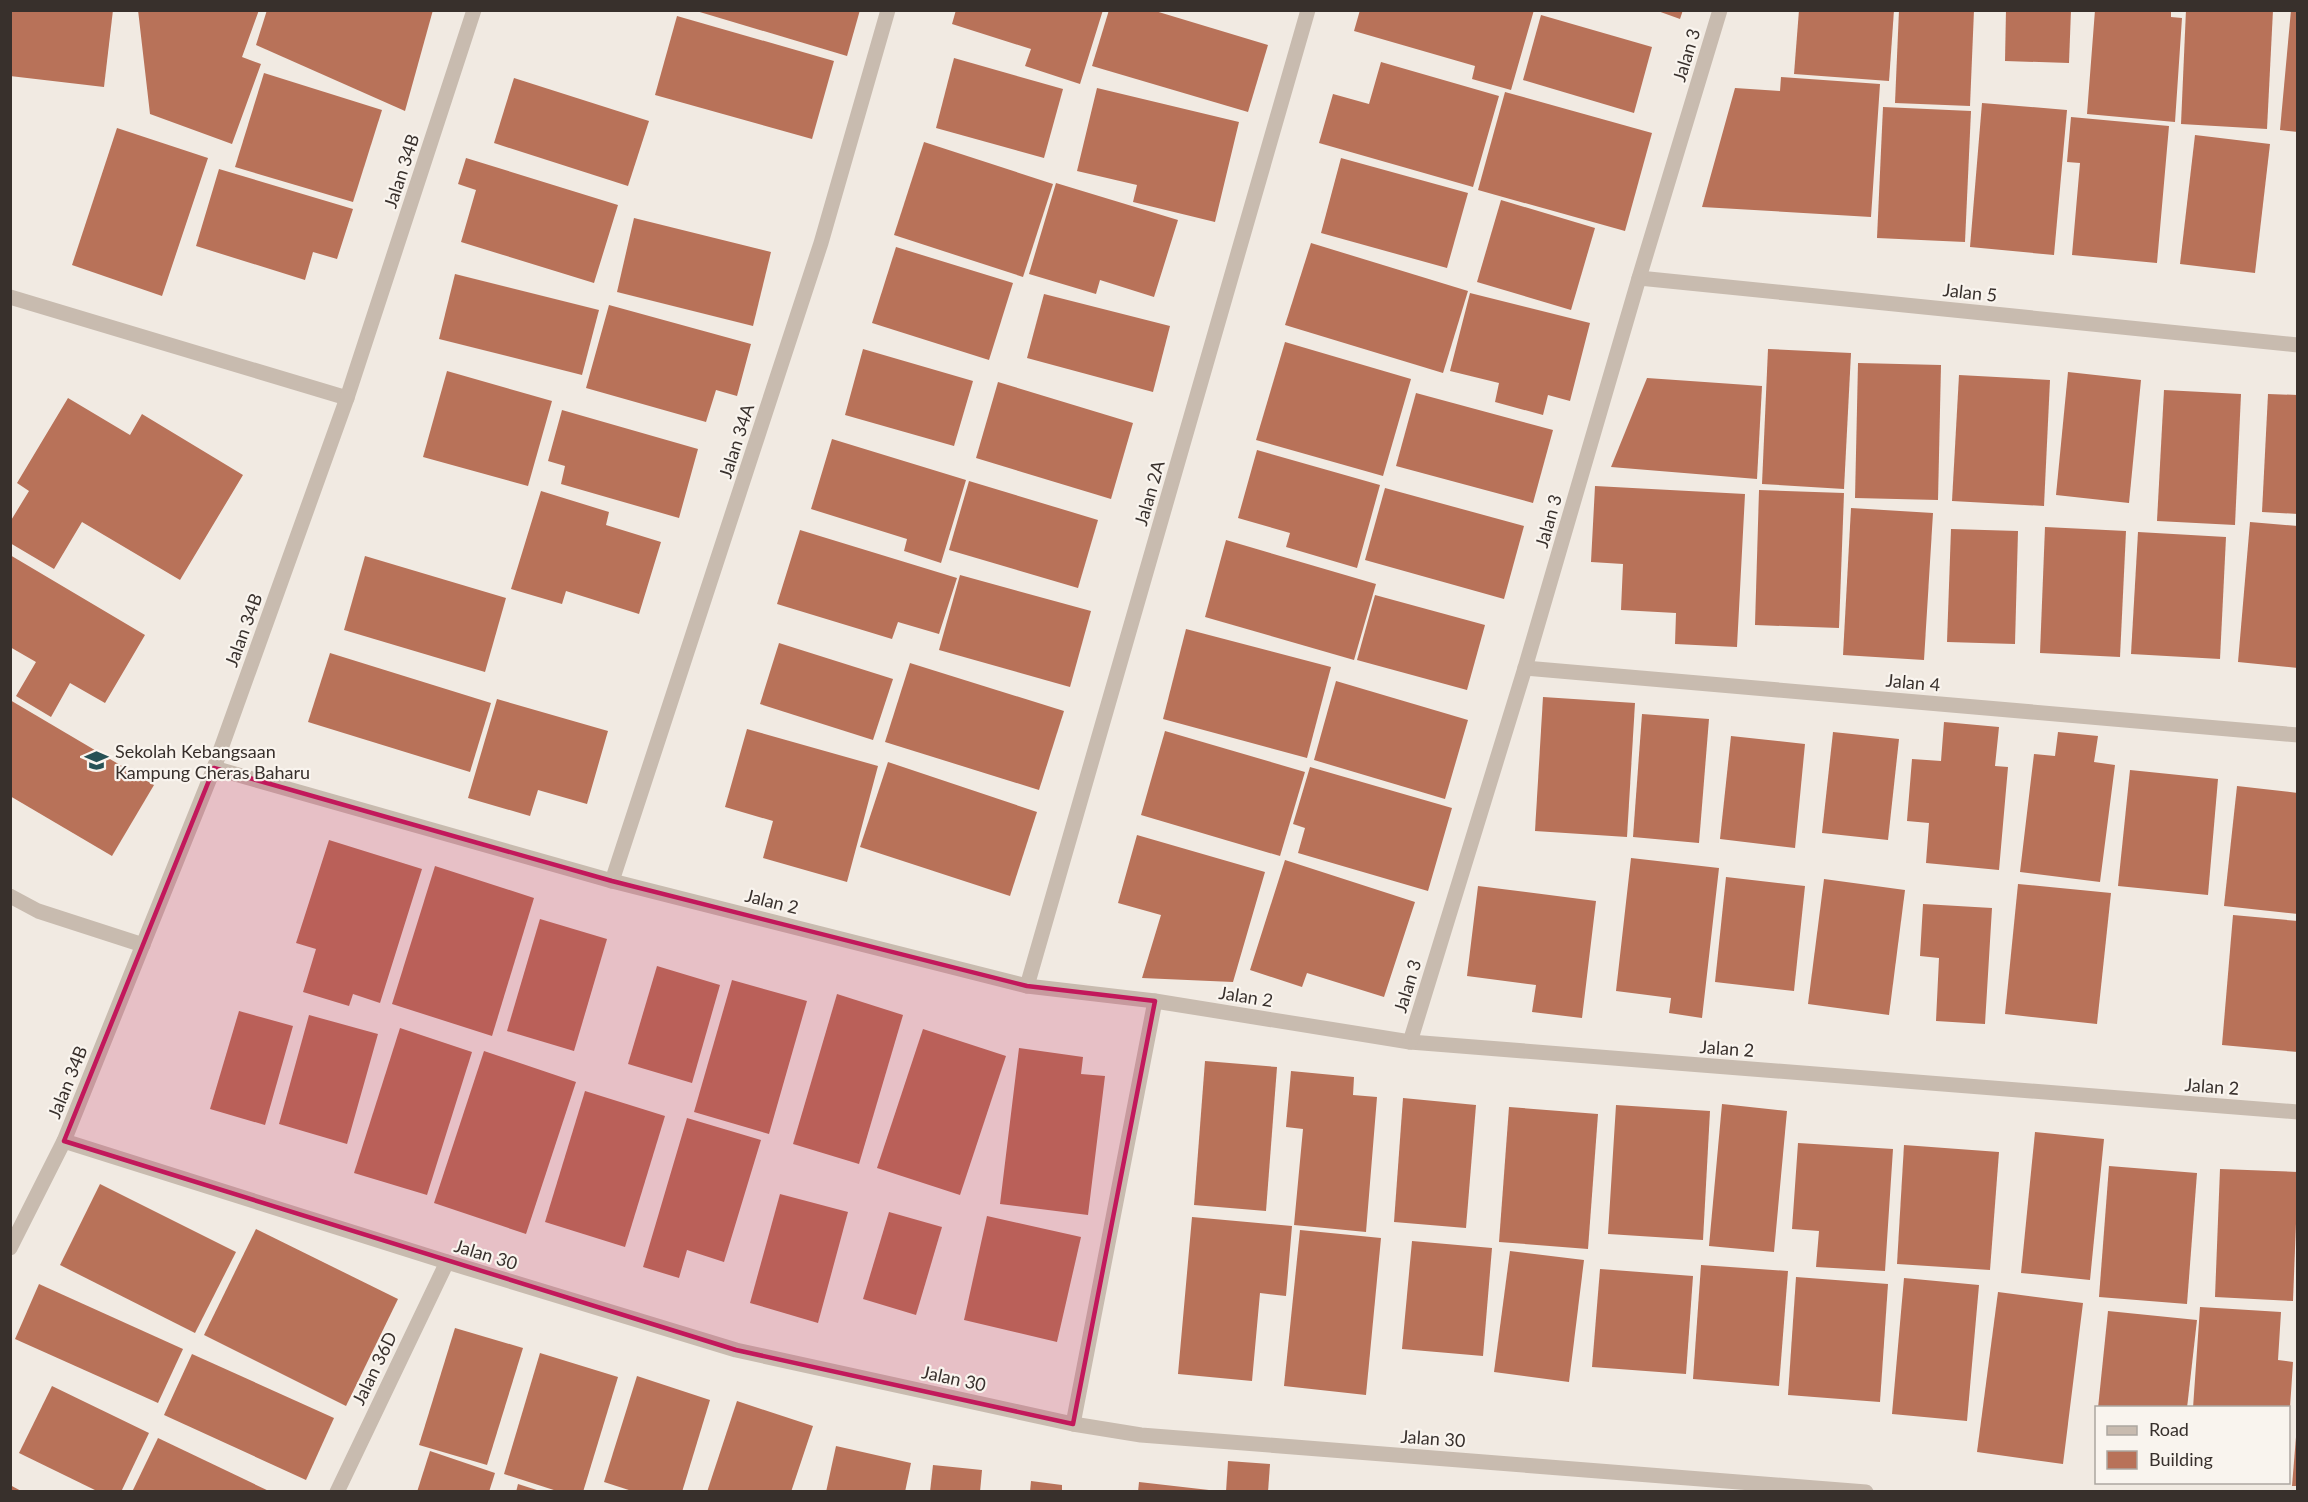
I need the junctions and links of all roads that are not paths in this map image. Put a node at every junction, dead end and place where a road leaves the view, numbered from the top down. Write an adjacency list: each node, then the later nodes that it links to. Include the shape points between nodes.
1 (474, 10): 8 (street, Jalan 34B)
2 (888, 10): 12 (street, Jalan 34A, via 821,243)
3 (1308, 10): 15 (street, Jalan 2A)
4 (1720, 10): 5 (street, Jalan 3)
5 (1639, 278): 7 (street, Jalan 5); 9 (street, Jalan 3)
6 (10, 297): 8 (street)
7 (2298, 345)
8 (347, 398): 11 (street, Jalan 34B)
9 (1525, 668): 10 (street, Jalan 4); 17 (street, Jalan 3)
10 (2298, 735)
11 (214, 768): 12 (street, Jalan 2); 14 (street, Jalan 34B)
12 (612, 881): 15 (street, Jalan 2)
13 (10, 896): 14 (street, via 38,911)
14 (142, 945): 19 (street, Jalan 34B)
15 (1027, 986): 16 (street, Jalan 2)
16 (1155, 1001): 17 (street, Jalan 2); 22 (street)
17 (1410, 1042): 18 (street, Jalan 2)
18 (2298, 1112)
19 (64, 1141): 20 (street, Jalan 34B); 21 (street, Jalan 30)
20 (10, 1248)
21 (447, 1262): 22 (street, Jalan 30, via 736,1350); 23 (street, Jalan 36D)
22 (1073, 1424): 24 (street, Jalan 30, via 1141,1435)
23 (337, 1491)
24 (1866, 1491)

